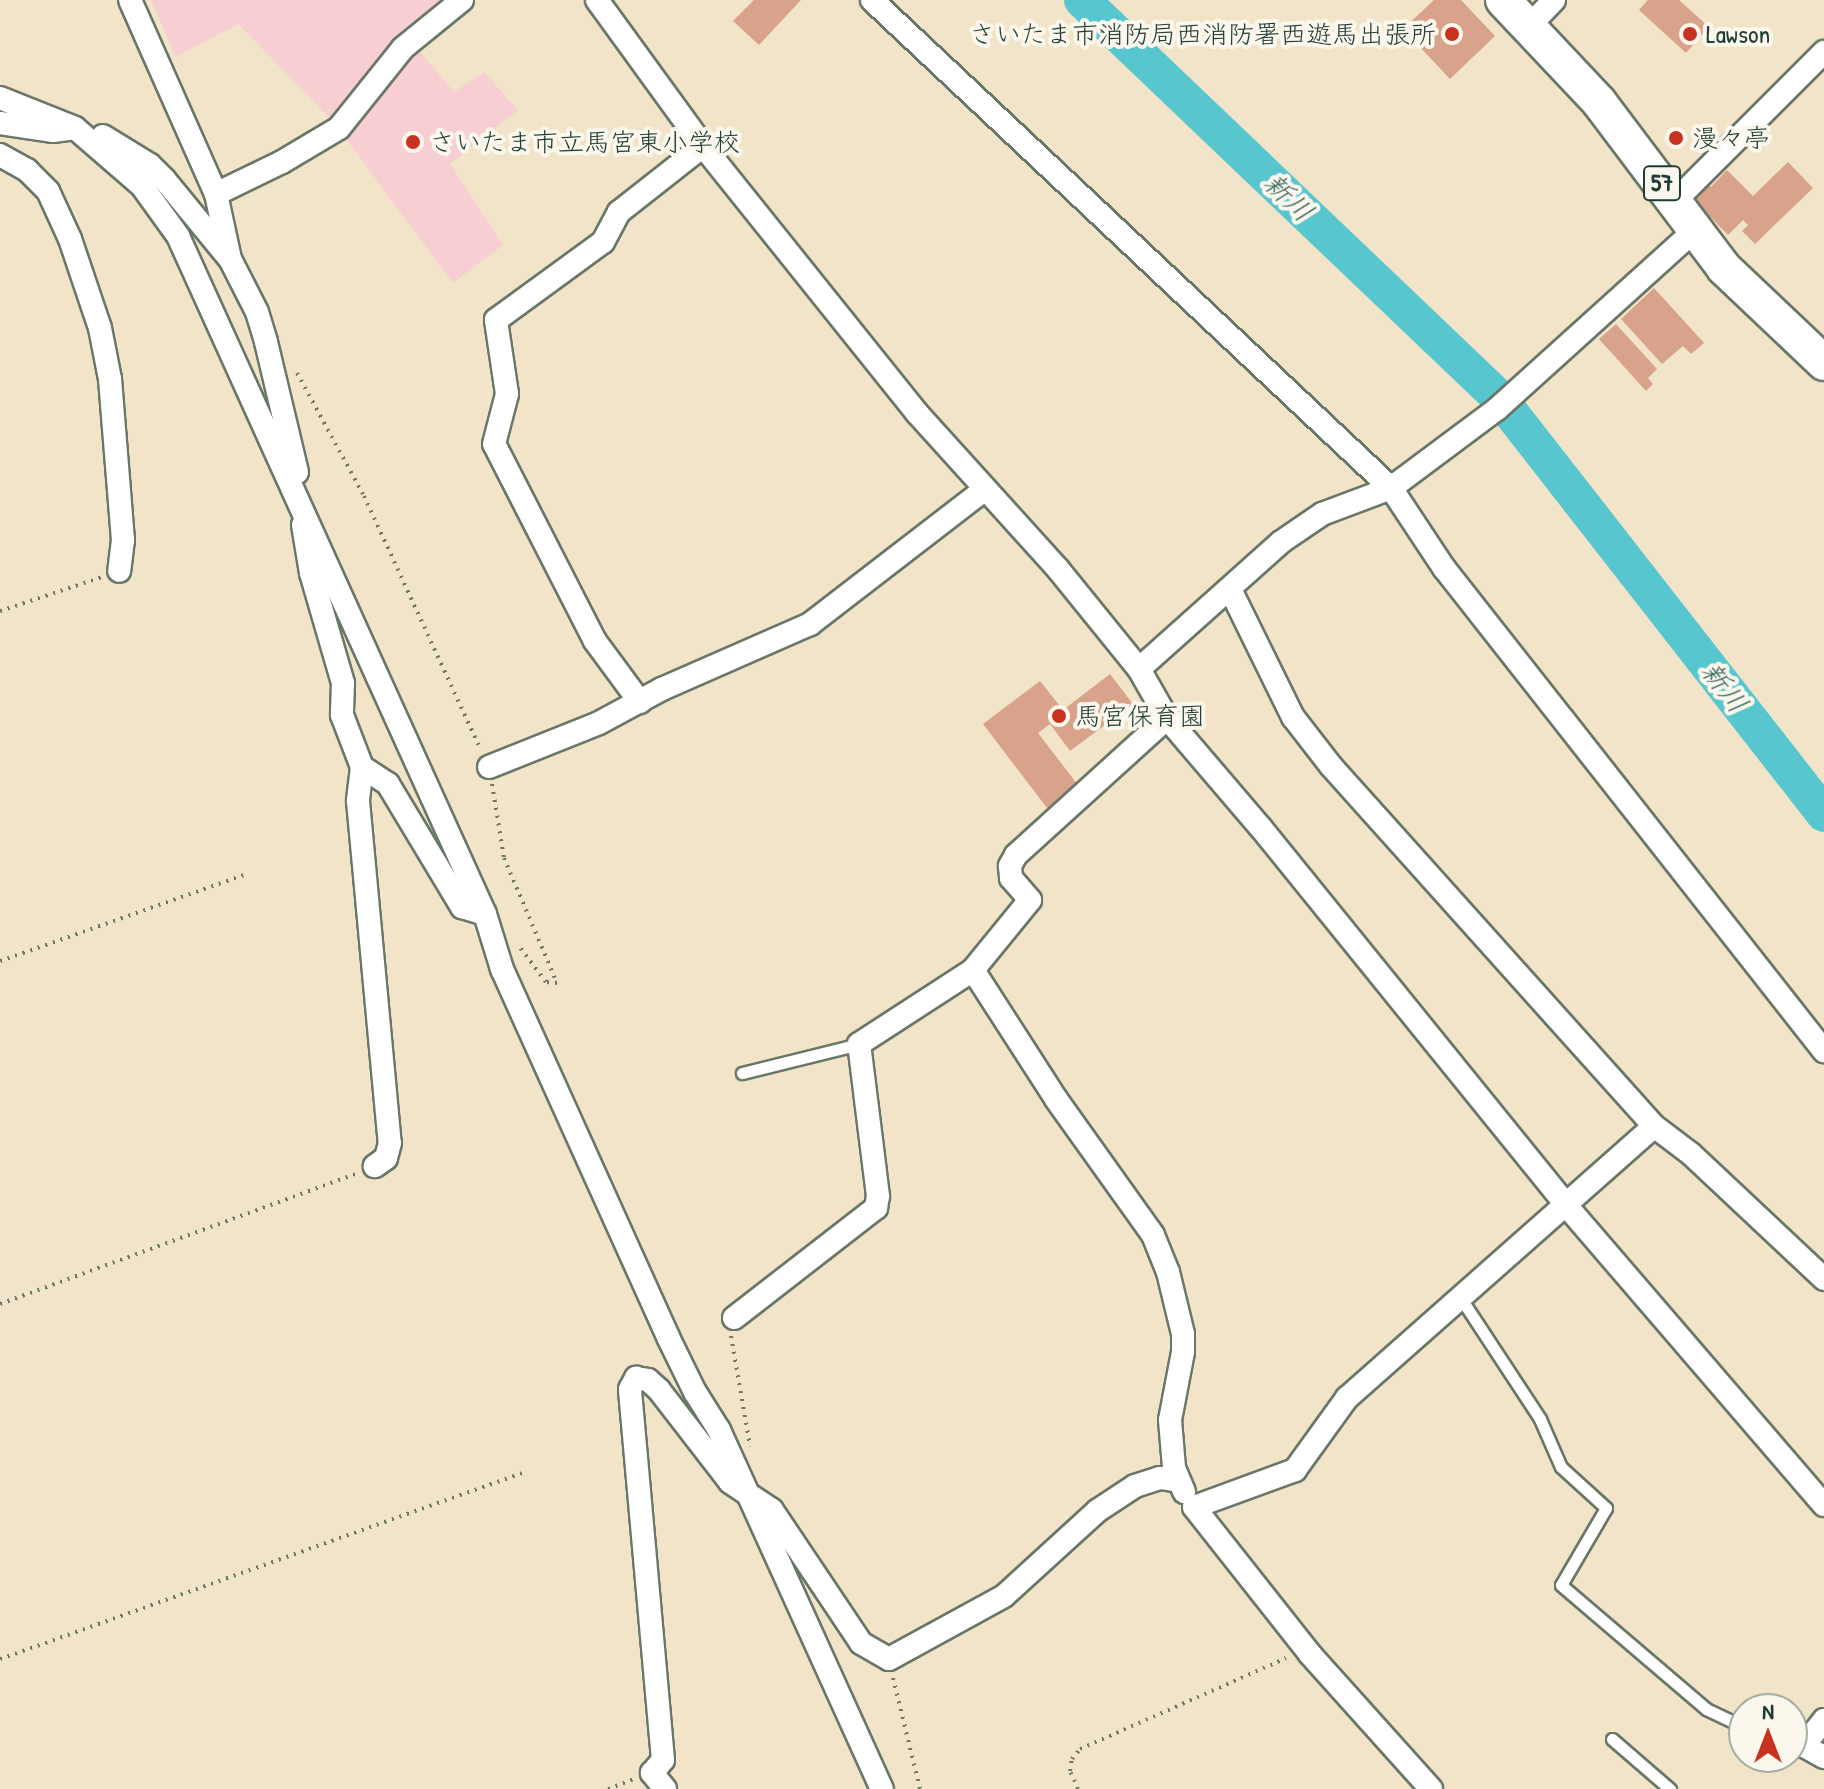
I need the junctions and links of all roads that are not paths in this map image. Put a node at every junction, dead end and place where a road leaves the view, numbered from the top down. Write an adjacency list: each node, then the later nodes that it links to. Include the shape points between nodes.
1 (130, 0): 14 (street)
2 (462, 0): 14 (street, via 403,48 339,128)
3 (597, 0): 12 (street)
4 (872, 0): 19 (street)
5 (1503, 0): 7 (main road, 57)
6 (1554, 0): 7 (street)
7 (1529, 26): 15 (main road, 57, via 1599,102)
8 (1824, 52): 15 (street)
9 (0, 98): 11 (street)
10 (0, 123): 11 (street, via 53,131)
11 (75, 128): 17 (street, via 98,132 150,165); 21 (street, via 142,186 178,236)
12 (703, 146): 20 (street); 25 (street, via 619,212 603,242 496,320 507,394 494,444 595,641)
13 (0, 155): 22 (street, via 27,170 48,191 97,316 110,379 123,540)
14 (216, 194): 17 (street)
15 (1675, 201): 16 (main road, 57)
16 (1694, 231): 18 (main road, 57, via 1745,290); 19 (street, via 1497,409)
17 (230, 259): 21 (street, via 266,342 297,465)
18 (1824, 363)
19 (1391, 488): 23 (street, via 1322,514 1281,542); 32 (street, via 1444,568)
20 (984, 490): 24 (street, via 1058,569); 25 (street, via 810,624)
21 (297, 492): 27 (street, via 311,573 343,683 342,715); 29 (street)
22 (119, 571)
23 (1230, 589): 24 (street); 34 (street, via 1293,717 1331,766)
24 (1139, 669): 26 (street)
25 (640, 702): 28 (street)
26 (1167, 718): 30 (street, via 1016,855 1011,878 1030,900); 36 (street)
27 (362, 767): 29 (street, via 388,784 462,907); 35 (street, via 358,801 390,1143 386,1158)
28 (489, 767)
29 (485, 914): 41 (street, via 502,969 668,1337)
30 (973, 970): 31 (street); 40 (street, via 1153,1235 1168,1272 1183,1334 1170,1420)
31 (859, 1044): 33 (lane); 39 (street, via 876,1208)
32 (1824, 1051)
33 (742, 1073)
34 (1654, 1126): 36 (street); 37 (street)
35 (375, 1166)
36 (1565, 1204): 38 (street); 42 (street)
37 (1824, 1279)
38 (1460, 1297): 43 (street, via 1347,1398 1295,1470); 44 (lane, via 1540,1419 1561,1467 1606,1508 1561,1585 1706,1709)
39 (734, 1318)
40 (1179, 1481): 41 (street, via 1160,1478 1135,1486 1097,1511 1004,1596 889,1659 861,1643 772,1510); 43 (street)
41 (751, 1498): 48 (street, via 730,1482 659,1390 636,1378 630,1389 663,1760); 49 (street)
42 (1824, 1505)
43 (1194, 1507): 50 (street, via 1306,1649)
44 (1728, 1719)
45 (1824, 1720): 47 (street)
46 (1612, 1739): 51 (lane)
47 (1808, 1748)
48 (658, 1781)
49 (882, 1789)
50 (1431, 1789)
51 (1670, 1789)

